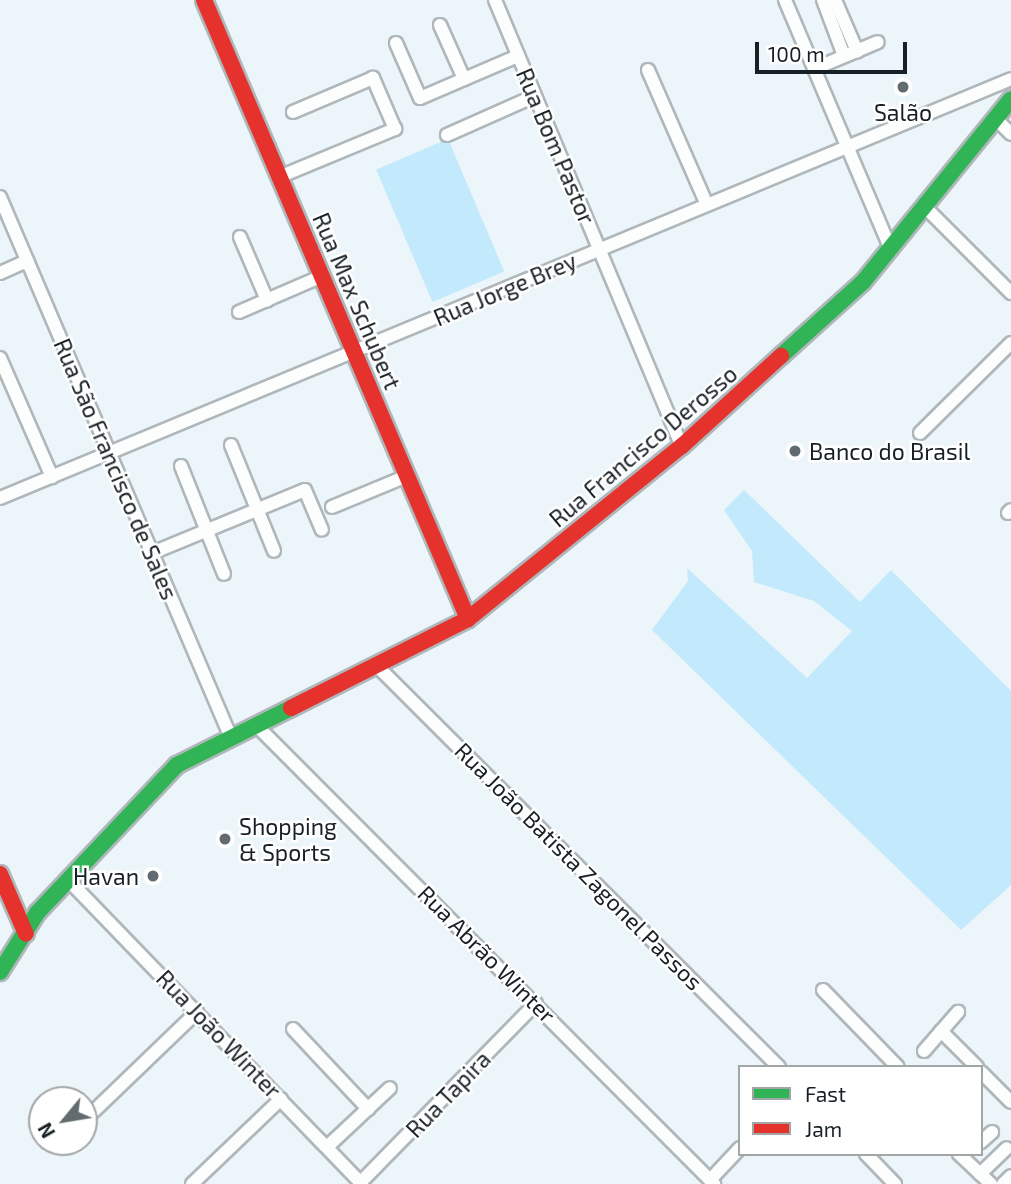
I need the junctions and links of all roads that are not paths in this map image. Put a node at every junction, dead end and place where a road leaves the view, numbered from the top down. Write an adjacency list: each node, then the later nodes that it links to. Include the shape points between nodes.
1 (204, 0): 23 (main road, Rua Max Schubert)
2 (495, 0): 10 (street, Rua Bom Pastor)
3 (785, 0): 12 (street)
4 (823, 0): 11 (street)
5 (835, 0): 9 (street)
6 (440, 25): 14 (street)
7 (878, 42): 9 (street)
8 (396, 44): 14 (street, via 420,98)
9 (857, 51): 11 (street)
10 (518, 56): 14 (street); 16 (street, Rua Bom Pastor)
11 (844, 56): 12 (street)
12 (814, 69): 22 (street)
13 (648, 70): 25 (street)
14 (464, 79)
15 (1011, 79): 22 (street, Rua Jorge Brey)
16 (535, 96): 21 (street); 28 (street, Rua Bom Pastor)
17 (1011, 99): 19 (main road, Rua Francisco Derosso)
18 (293, 112): 23 (street, via 373,78 395,129)
19 (996, 119): 20 (street); 26 (main road, Rua Francisco Derosso)
20 (1011, 134)
21 (447, 135)
22 (847, 147): 25 (street, Rua Jorge Brey); 29 (street)
23 (279, 177): 32 (main road, Rua Max Schubert)
24 (0, 197): 30 (street, Rua São Francisco de Sales)
25 (707, 205): 28 (street, Rua Jorge Brey)
26 (925, 207): 29 (main road, Rua Francisco Derosso); 33 (street)
27 (240, 237): 34 (street)
28 (599, 250): 37 (street, Rua Jorge Brey); 41 (street, Rua Bom Pastor)
29 (891, 250): 41 (main road, Rua Francisco Derosso, via 850,295)
30 (27, 261): 31 (street); 42 (street, Rua São Francisco de Sales)
31 (0, 273)
32 (322, 276): 34 (street); 37 (main road, Rua Max Schubert)
33 (1011, 293)
34 (267, 300): 35 (street)
35 (239, 312)
36 (1011, 343): 39 (street)
37 (354, 352): 42 (street, Rua Jorge Brey); 44 (main road, Rua Max Schubert)
38 (0, 358): 45 (street)
39 (920, 433)
40 (231, 445): 48 (street)
41 (682, 446): 54 (main road, Rua Francisco Derosso)
42 (109, 453): 45 (street, Rua Jorge Brey); 52 (street, Rua São Francisco de Sales)
43 (181, 466): 50 (street)
44 (407, 476): 47 (street); 54 (main road, Rua Max Schubert)
45 (52, 477): 46 (street, Rua Jorge Brey)
46 (0, 498)
47 (332, 507)
48 (257, 510): 49 (street, via 305,490); 50 (street); 51 (street)
49 (322, 530)
50 (207, 531): 52 (street); 53 (street)
51 (274, 551)
52 (152, 553): 57 (street, Rua São Francisco de Sales)
53 (224, 574)
54 (467, 619): 55 (main road, Rua Francisco Derosso)
55 (377, 666): 56 (main road, Rua Francisco Derosso); 69 (street, Rua João Batista Zagonel Passos)
56 (258, 727): 57 (main road, Rua Francisco Derosso); 63 (street, Rua Abrão Winter)
57 (232, 740): 59 (main road, Rua Francisco Derosso, via 169,786); 60 (main road, Rua Francisco Derosso, via 196,753 162,778 37,913)
58 (0, 874): 60 (main road)
59 (75, 887): 60 (main road, Rua Francisco Derosso); 64 (street, Rua João Winter)
60 (26, 934): 61 (main road, Rua Francisco Derosso)
61 (0, 972)
62 (823, 990): 70 (street)
63 (536, 1003): 87 (street, Rua Abrão Winter); 88 (street, Rua Tapira)
64 (197, 1012): 74 (street, Rua João Winter); 76 (street)
65 (958, 1012): 67 (street)
66 (293, 1030): 77 (street)
67 (941, 1031): 68 (street); 71 (street)
68 (924, 1051)
69 (777, 1065)
70 (896, 1065)
71 (974, 1065)
72 (983, 1074): 75 (street)
73 (390, 1088): 77 (street)
74 (281, 1099): 80 (street, Rua João Winter); 89 (street)
75 (1011, 1102)
76 (98, 1107)
77 (368, 1109): 80 (street)
78 (992, 1132): 79 (street)
79 (983, 1140)
80 (327, 1147): 88 (street, Rua João Winter)
81 (1007, 1148): 85 (street)
82 (738, 1150): 87 (street)
83 (868, 1156): 90 (street)
84 (964, 1156): 85 (street)
85 (980, 1174): 91 (street)
86 (1011, 1176): 92 (street)
87 (712, 1182)
88 (360, 1183)
89 (192, 1184)
90 (895, 1184)
91 (991, 1184)
92 (1003, 1184)

